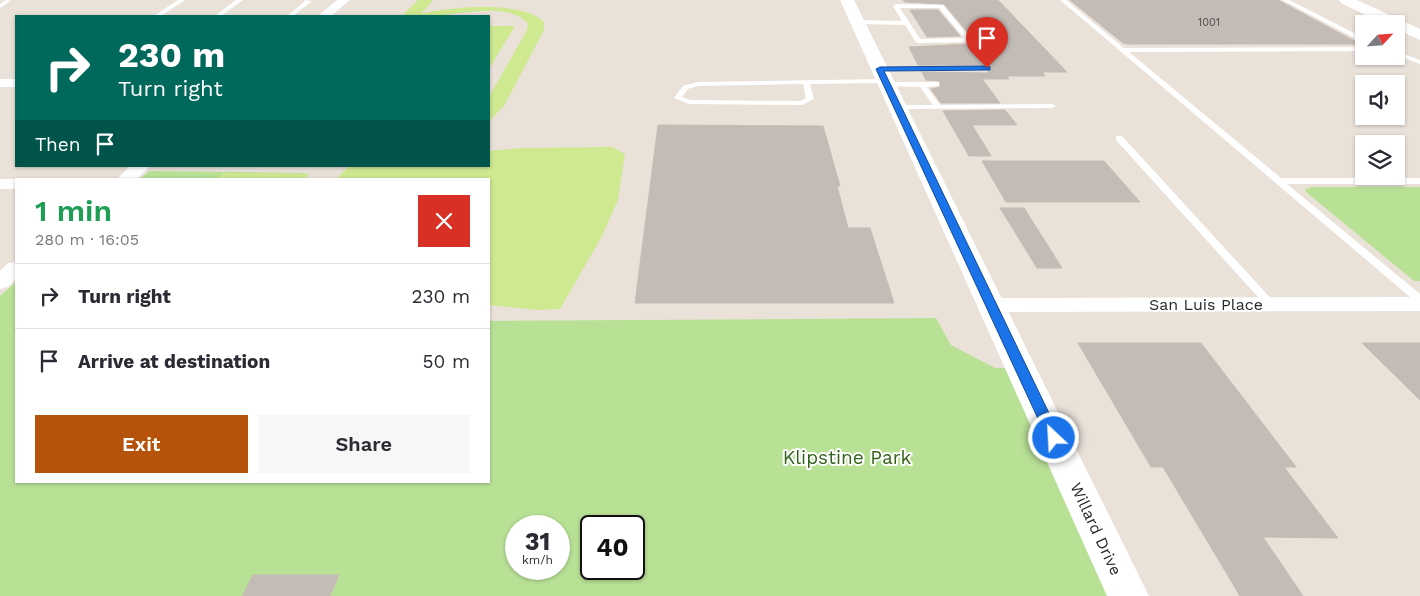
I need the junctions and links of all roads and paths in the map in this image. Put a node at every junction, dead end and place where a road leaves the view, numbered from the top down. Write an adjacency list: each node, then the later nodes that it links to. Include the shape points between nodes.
1 (182, 0): 11 (lane)
2 (240, 0): 12 (lane)
3 (307, 0): 13 (lane)
4 (344, 0): 14 (street)
5 (847, 0): 15 (street, Willard Drive)
6 (1063, 0): 20 (lane)
7 (1284, 0): 18 (lane)
8 (1346, 0): 17 (street)
9 (8, 1): 10 (lane)
10 (0, 6)
11 (159, 15)
12 (219, 15)
13 (291, 15)
14 (325, 15)
15 (858, 22): 16 (lane); 24 (street, Willard Drive)
16 (907, 23): 16 (lane, via 918,40 969,40 942,6 896,6)
17 (1420, 35)
18 (1355, 36)
19 (1355, 49): 20 (lane)
20 (1123, 50): 35 (lane)
21 (1405, 56): 22 (lane)
22 (1420, 62)
23 (987, 68): 24 (lane)
24 (884, 78): 27 (lane); 28 (lane); 31 (street, Willard Drive)
25 (0, 83): 26 (street)
26 (15, 83)
27 (806, 83): 27 (lane, via 687,85 678,98 689,102 802,103 810,99)
28 (923, 86): 29 (lane); 29 (lane)
29 (937, 97): 30 (lane); 31 (lane)
30 (1052, 106)
31 (898, 107): 43 (street, Willard Drive)
32 (1119, 138): 42 (lane)
33 (140, 167): 34 (street)
34 (127, 178)
35 (1278, 181): 36 (lane); 41 (lane)
36 (1420, 181)
37 (0, 184): 38 (street)
38 (15, 184)
39 (15, 269): 40 (street)
40 (0, 282)
41 (1420, 302): 42 (street, San Luis Place)
42 (1270, 304): 43 (street, San Luis Place)
43 (991, 305): 44 (street, Willard Drive)
44 (1128, 596)

